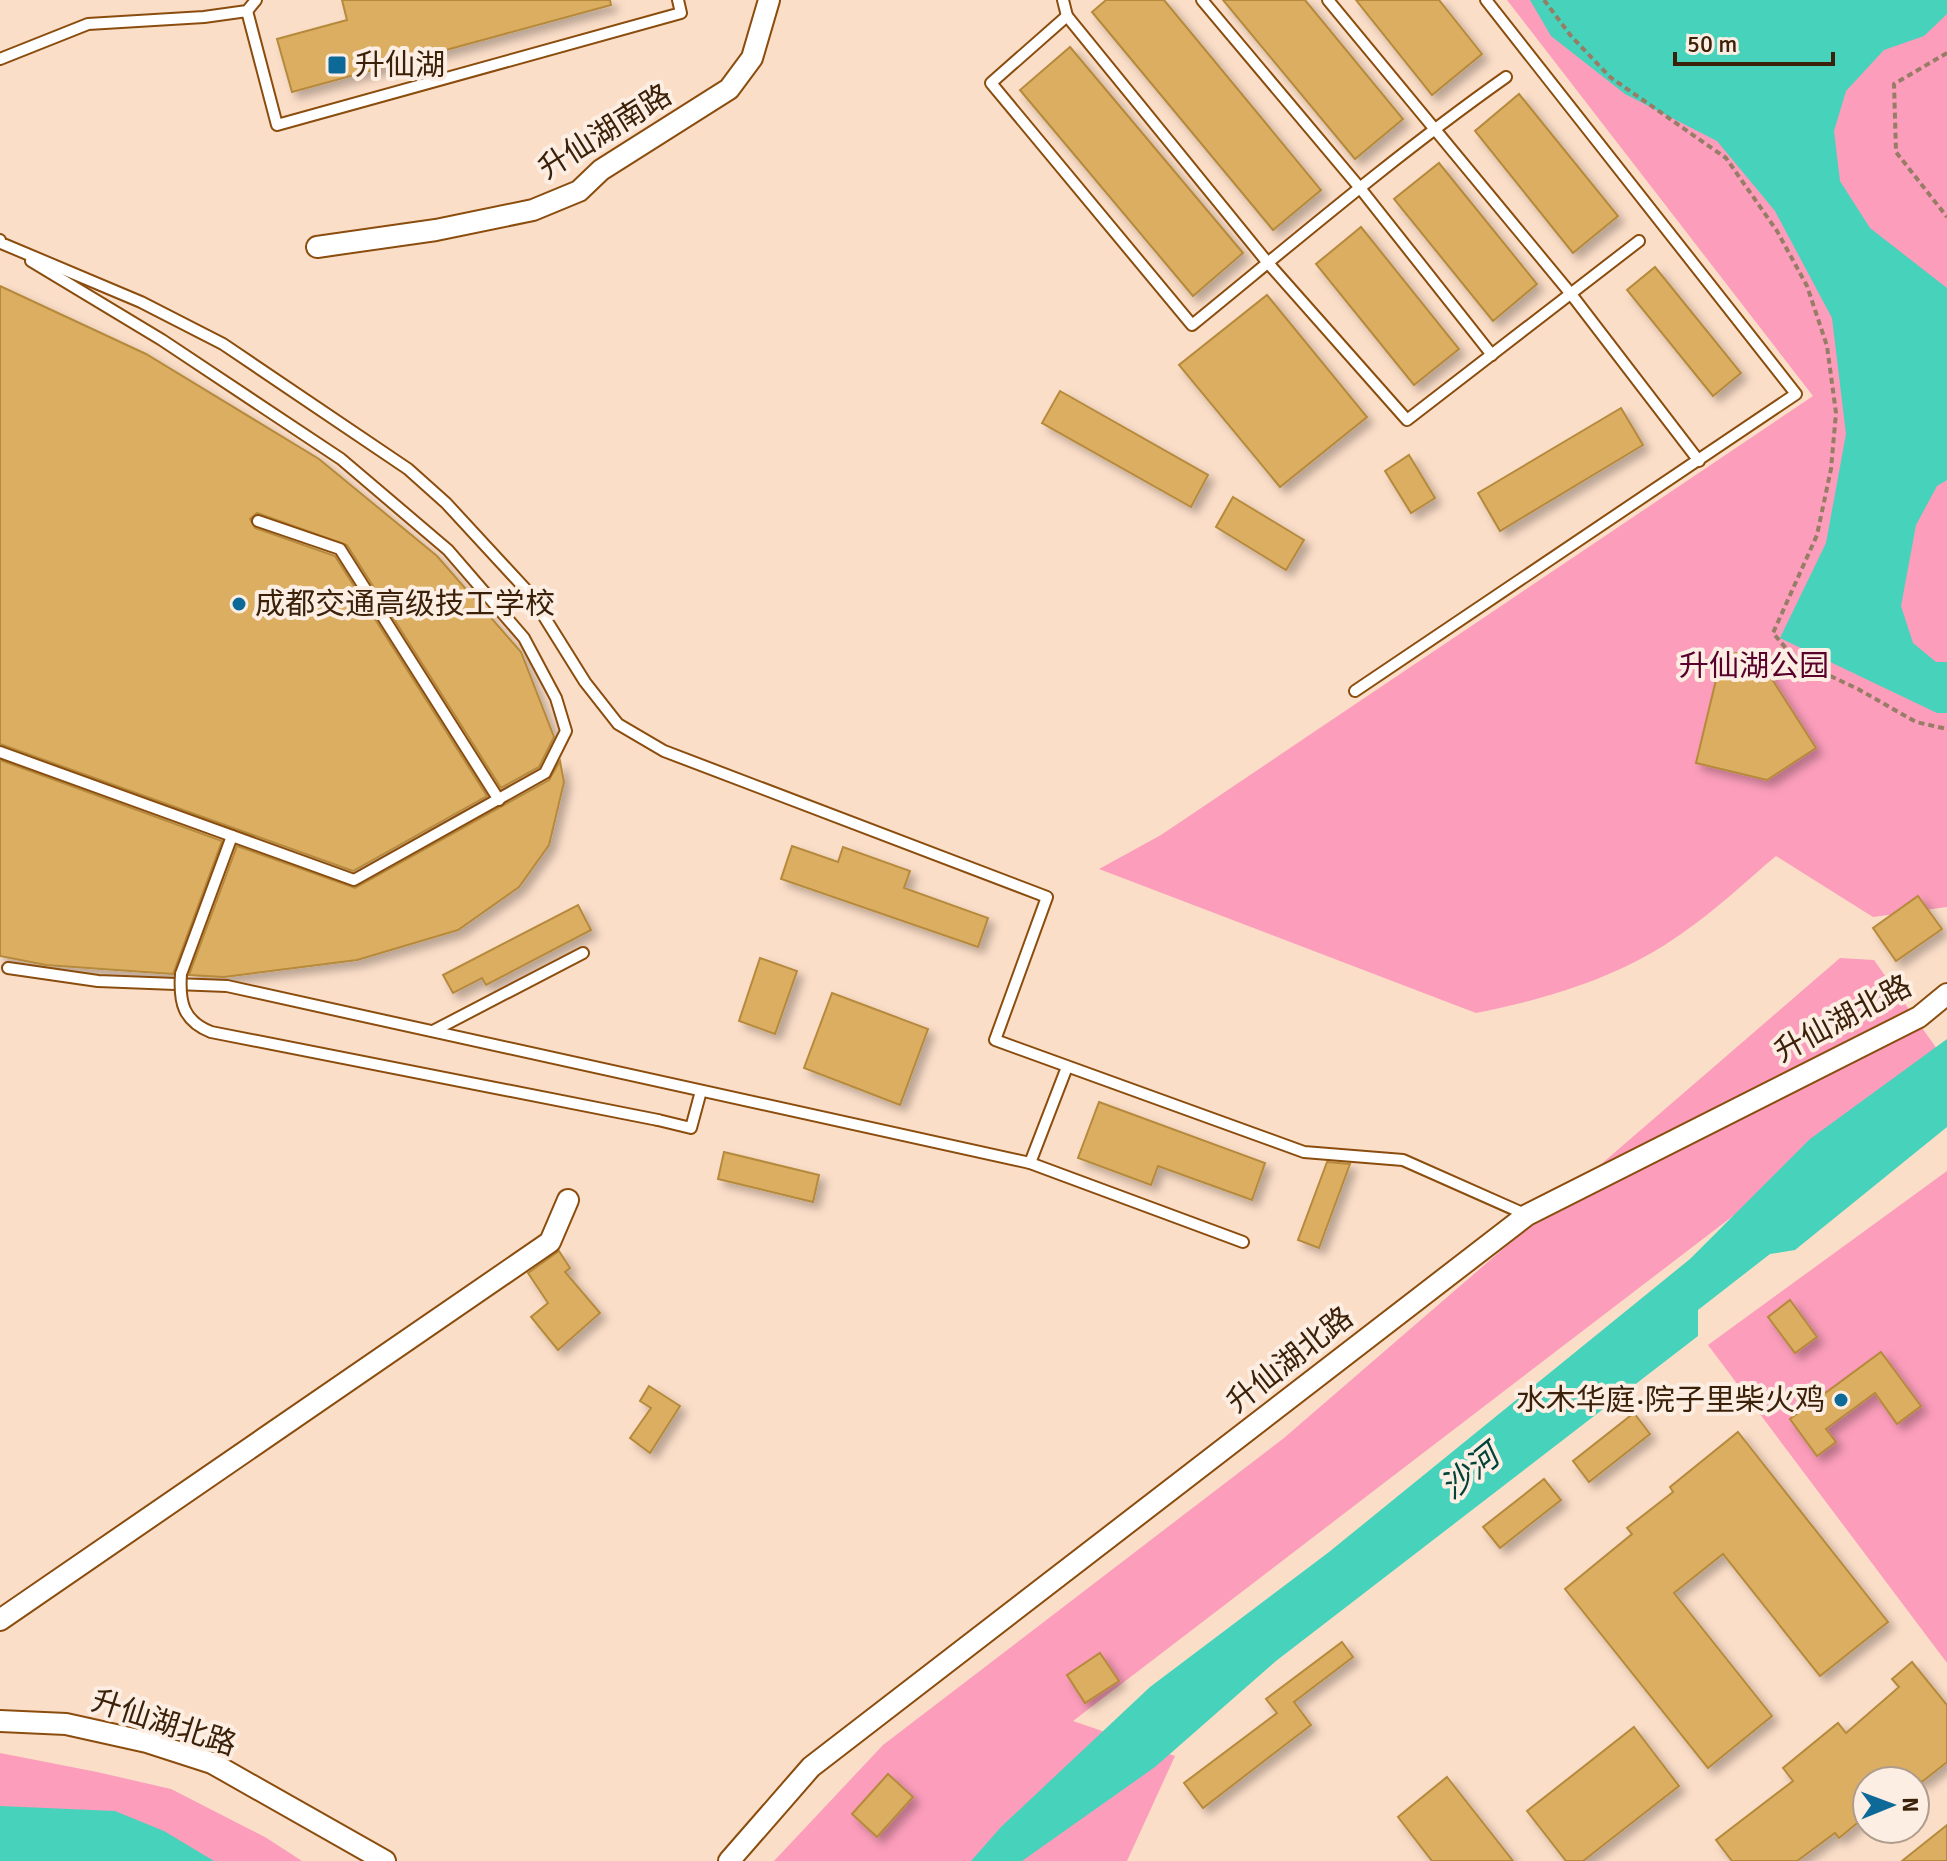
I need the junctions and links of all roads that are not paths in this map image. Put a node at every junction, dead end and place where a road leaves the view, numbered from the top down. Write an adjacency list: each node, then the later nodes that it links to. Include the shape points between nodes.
1 (256, 0): 8 (lane)
2 (678, 0): 8 (lane, via 681,13 277,125)
3 (769, 0): 16 (street, 升仙湖南路, via 752,58 729,89 601,170 579,191 533,210)
4 (1063, 0): 9 (lane)
5 (1202, 0): 13 (lane)
6 (1328, 0): 12 (lane)
7 (1486, 0): 20 (lane, via 1796,394)
8 (247, 11): 10 (lane, via 88,24)
9 (1067, 16): 17 (lane); 17 (lane, via 991,83 1192,325)
10 (0, 59)
11 (1506, 77): 12 (lane)
12 (1434, 128): 13 (lane); 18 (lane)
13 (1360, 188): 17 (lane); 19 (lane)
14 (1639, 241): 18 (lane)
15 (0, 242): 24 (lane, via 162,340 341,459 448,550 524,638 556,698 566,731 545,773); 30 (lane, via 141,302 223,344 408,469 530,594 618,724 664,751 1047,897 995,1040)
16 (317, 247)
17 (1268, 263): 19 (lane, via 1407,420)
18 (1571, 294): 19 (lane); 20 (lane)
19 (1492, 355)
20 (1699, 461): 22 (lane)
21 (258, 521): 24 (lane, via 340,549)
22 (1355, 691)
23 (0, 752): 25 (lane)
24 (499, 800): 25 (lane, via 354,880)
25 (232, 836): 31 (lane, bridge, via 183,965 183,1010 211,1032 691,1128)
26 (583, 953): 29 (lane)
27 (8, 968): 29 (lane, via 98,981 227,986)
28 (1947, 994): 34 (street, 升仙湖北路, via 1919,1017)
29 (433, 1031): 31 (lane)
30 (1067, 1067): 32 (lane); 34 (lane, via 1304,1152 1403,1160)
31 (701, 1091): 32 (lane)
32 (1030, 1163): 35 (lane)
33 (568, 1200): 36 (street, via 550,1242)
34 (1527, 1215): 39 (street, 升仙湖北路, via 811,1767)
35 (1243, 1242)
36 (0, 1620)
37 (0, 1721): 38 (street, 升仙湖北路, via 66,1724 212,1763)
38 (385, 1861)
39 (729, 1861)

